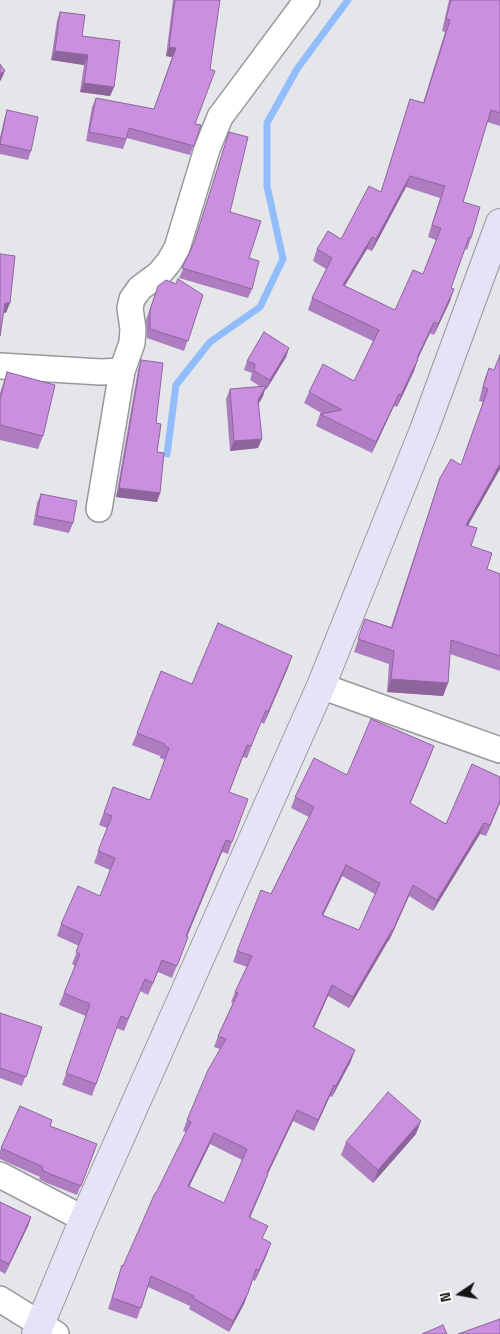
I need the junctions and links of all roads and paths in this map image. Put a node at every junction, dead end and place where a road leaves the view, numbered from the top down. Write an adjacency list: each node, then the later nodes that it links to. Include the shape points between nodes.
1 (307, 0): 4 (street, via 220,117 177,248 164,268 132,299 132,343)
2 (500, 223): 6 (street, via 424,430)
3 (0, 366): 4 (street)
4 (122, 371): 5 (street)
5 (99, 509)
6 (321, 686): 7 (street); 9 (street)
7 (500, 750)
8 (0, 1175): 9 (street)
9 (84, 1219): 11 (street)
10 (0, 1299): 11 (street)
11 (44, 1331)

